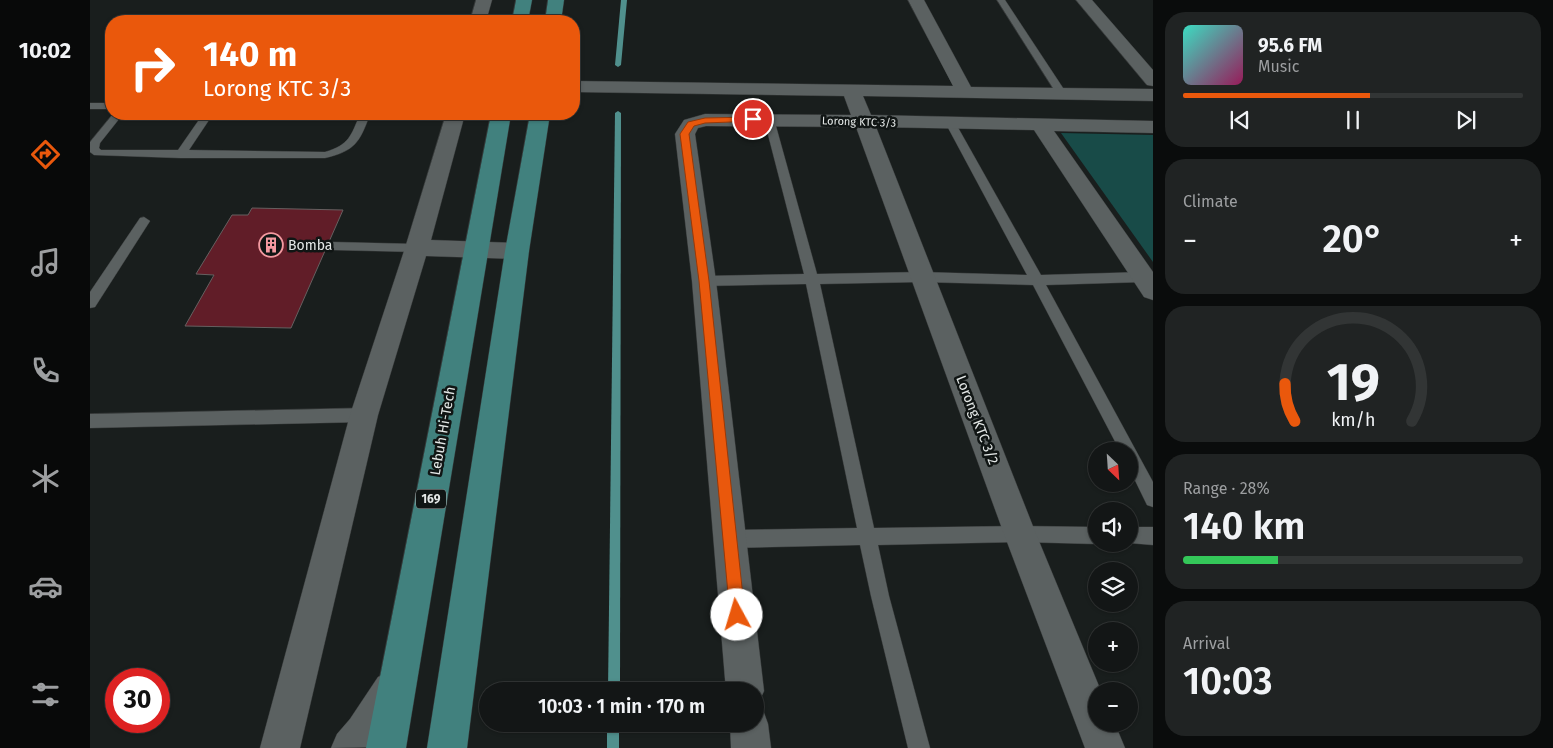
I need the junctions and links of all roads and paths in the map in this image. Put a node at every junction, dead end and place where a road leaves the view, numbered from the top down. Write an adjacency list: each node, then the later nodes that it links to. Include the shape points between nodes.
1 (484, 0): 7 (street)
2 (524, 0): 8 (main road)
3 (556, 0): 9 (main road)
4 (916, 0): 13 (street)
5 (1001, 0): 14 (lane)
6 (1084, 0): 10 (street)
7 (480, 15)
8 (521, 15)
9 (554, 15)
10 (1153, 81)
11 (580, 86): 12 (street)
12 (852, 91): 13 (street); 25 (street, Lorong KTC 3/2)
13 (964, 92): 14 (street)
14 (1062, 94): 15 (street)
15 (1153, 95)
16 (90, 106): 17 (lane)
17 (105, 106)
18 (769, 119): 25 (street, Lorong KTC 3/3); 36 (lane); 38 (street, Lorong KTC 3/3, via 705,120 691,124 684,134)
19 (113, 120): 29 (lane, via 95,143 93,149 98,153)
20 (204, 120): 29 (lane)
21 (363, 120): 29 (lane, via 354,141 347,148 325,155)
22 (453, 120): 32 (street)
23 (501, 120): 33 (main road, Lebuh Hi-Tech / 169)
24 (539, 120): 34 (main road)
25 (864, 122): 26 (street, Lorong KTC 3/3); 35 (street, Lorong KTC 3/2)
26 (951, 124): 27 (street, Lorong KTC 3/3); 37 (lane)
27 (1040, 125): 28 (street, Lorong KTC 3/3); 39 (street)
28 (1153, 127)
29 (180, 155)
30 (144, 221): 40 (lane)
31 (333, 246): 32 (lane)
32 (417, 248): 33 (street); 41 (street)
33 (475, 250): 34 (street); 52 (main road, Lebuh Hi-Tech / 169)
34 (517, 251): 58 (main road)
35 (921, 277): 36 (lane); 37 (lane); 46 (street, Lorong KTC 3/2)
36 (811, 279): 38 (lane); 49 (lane)
37 (1037, 280): 39 (lane); 43 (lane)
38 (704, 281): 51 (street)
39 (1148, 284)
40 (90, 304)
41 (364, 415): 42 (lane); 55 (street)
42 (90, 421)
43 (1123, 442)
44 (1138, 471): 45 (lane)
45 (1153, 499)
46 (1020, 534): 47 (lane); 49 (lane); 61 (street, Lorong KTC 3/2)
47 (1088, 535)
48 (1138, 535): 50 (lane)
49 (867, 536): 51 (lane); 60 (lane)
50 (1153, 536)
51 (730, 539): 53 (street)
52 (400, 675): 56 (street); 57 (main road, Lebuh Hi-Tech / 169)
53 (744, 682)
54 (749, 732): 59 (street)
55 (280, 748)
56 (351, 748)
57 (386, 748)
58 (447, 748)
59 (751, 748)
60 (919, 748)
61 (1105, 748)

